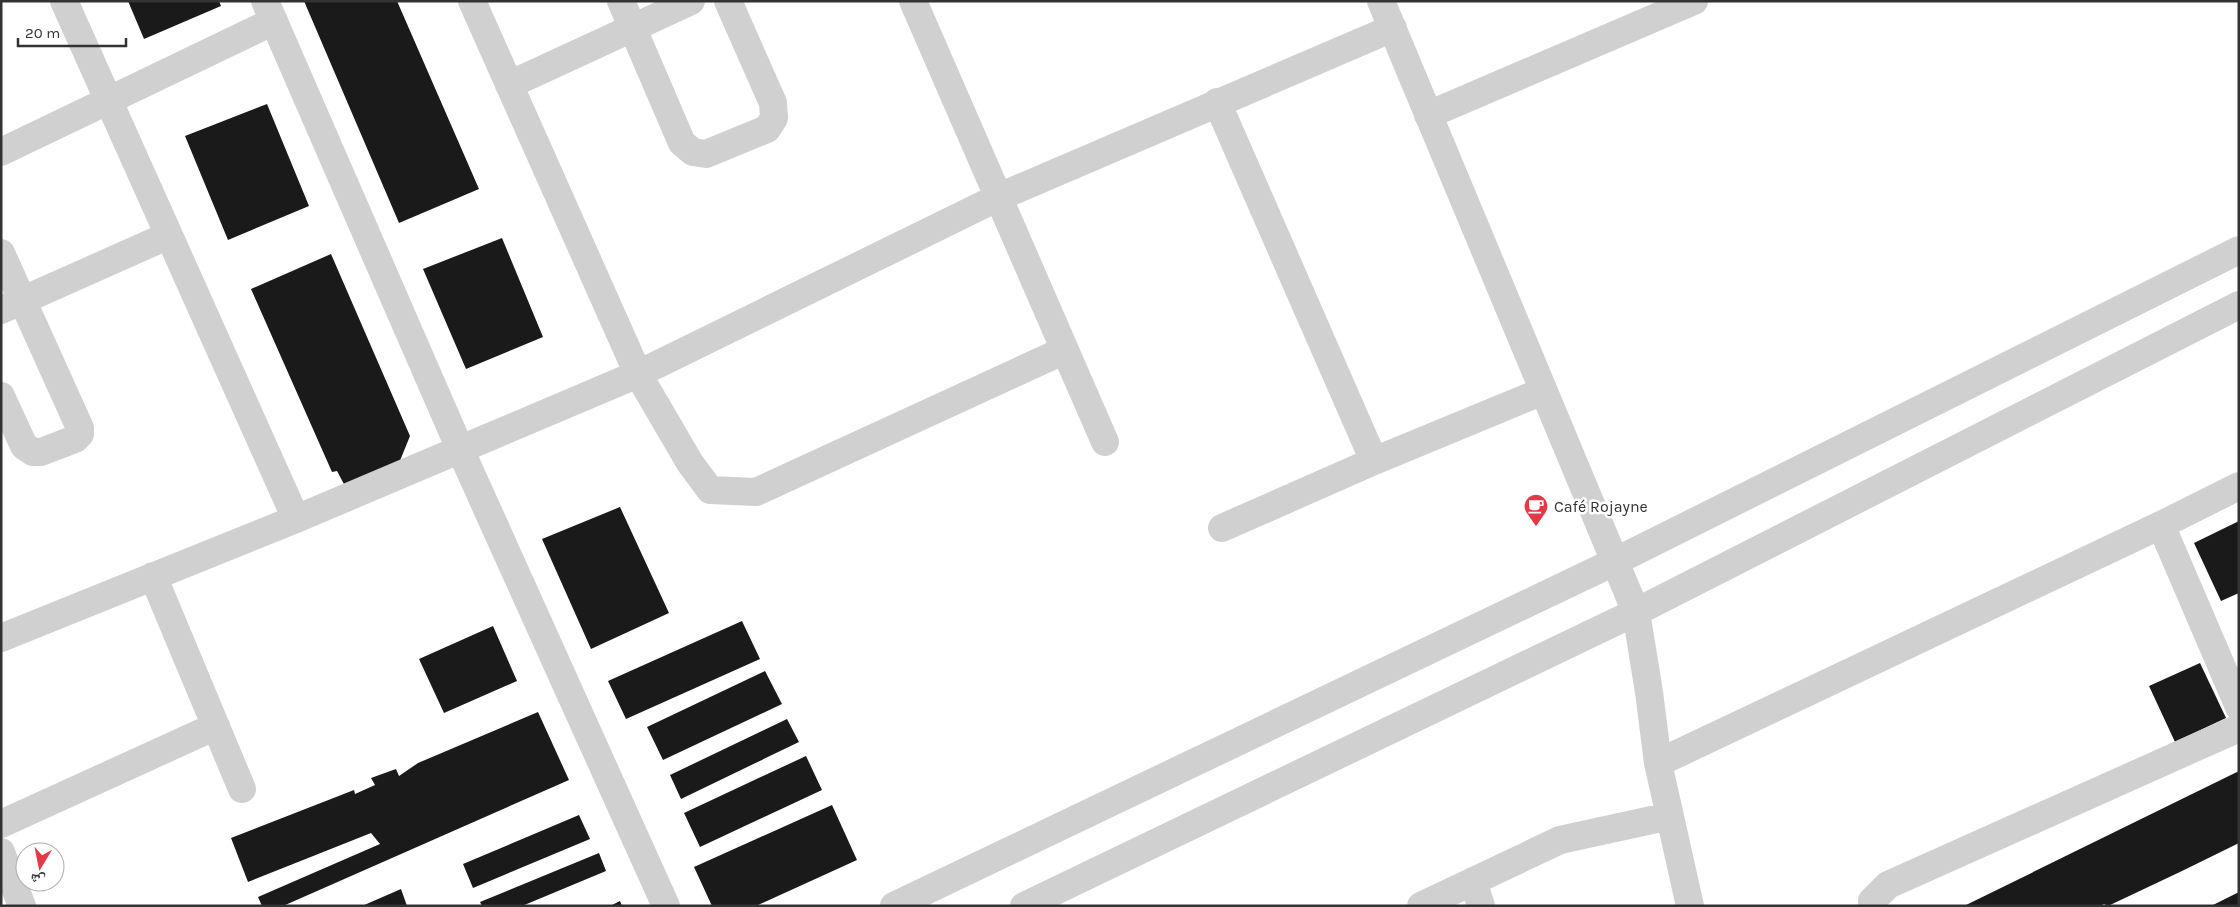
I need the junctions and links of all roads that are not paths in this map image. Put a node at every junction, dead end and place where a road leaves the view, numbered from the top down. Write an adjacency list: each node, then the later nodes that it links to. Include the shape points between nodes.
1 (64, 1): 13 (street)
2 (472, 1): 12 (street)
3 (621, 1): 10 (street)
4 (691, 1): 10 (street)
5 (728, 1): 10 (street, via 773,103 774,118 767,129 706,154 693,152 682,143)
6 (913, 1): 17 (street)
7 (1381, 1): 11 (street)
8 (1694, 1): 15 (street)
9 (270, 11): 13 (street); 28 (street)
10 (632, 28): 12 (street)
11 (1392, 28): 14 (street); 15 (street)
12 (509, 85): 24 (street)
13 (108, 102): 16 (street); 18 (street)
14 (1217, 102): 17 (street); 29 (street)
15 (1428, 115): 25 (street)
16 (1, 152)
17 (998, 197): 23 (street); 24 (street)
18 (167, 236): 21 (street); 31 (street)
19 (2239, 250): 34 (street)
20 (1, 253): 21 (street)
21 (12, 305): 26 (street, via 80,428 80,434 75,439 33,452 24,446)
22 (2239, 305): 36 (street)
23 (1065, 350): 24 (street, via 756,492 710,490 690,463); 27 (street)
24 (638, 374): 28 (street)
25 (1543, 392): 29 (street); 34 (street)
26 (1, 396)
27 (1105, 442)
28 (460, 449): 31 (street); 48 (street)
29 (1374, 460): 33 (street)
30 (2239, 486): 32 (street)
31 (296, 519): 35 (street)
32 (2161, 525): 38 (street); 41 (street)
33 (1222, 528)
34 (1614, 562): 36 (street); 49 (street)
35 (153, 576): 37 (street); 39 (street)
36 (1636, 612): 41 (street); 50 (street)
37 (1, 638)
38 (2239, 707)
39 (216, 726): 42 (street); 44 (street)
40 (2239, 728): 53 (street, via 1888,885 1872,901)
41 (1658, 763): 43 (street)
42 (242, 789)
43 (1670, 816): 46 (street, via 1560,840); 52 (street)
44 (1, 824)
45 (1, 852): 47 (street)
46 (1477, 893): 51 (street)
47 (22, 906)
48 (666, 906)
49 (894, 906)
50 (1024, 906)
51 (1421, 906)
52 (1690, 906)
53 (1872, 906)

